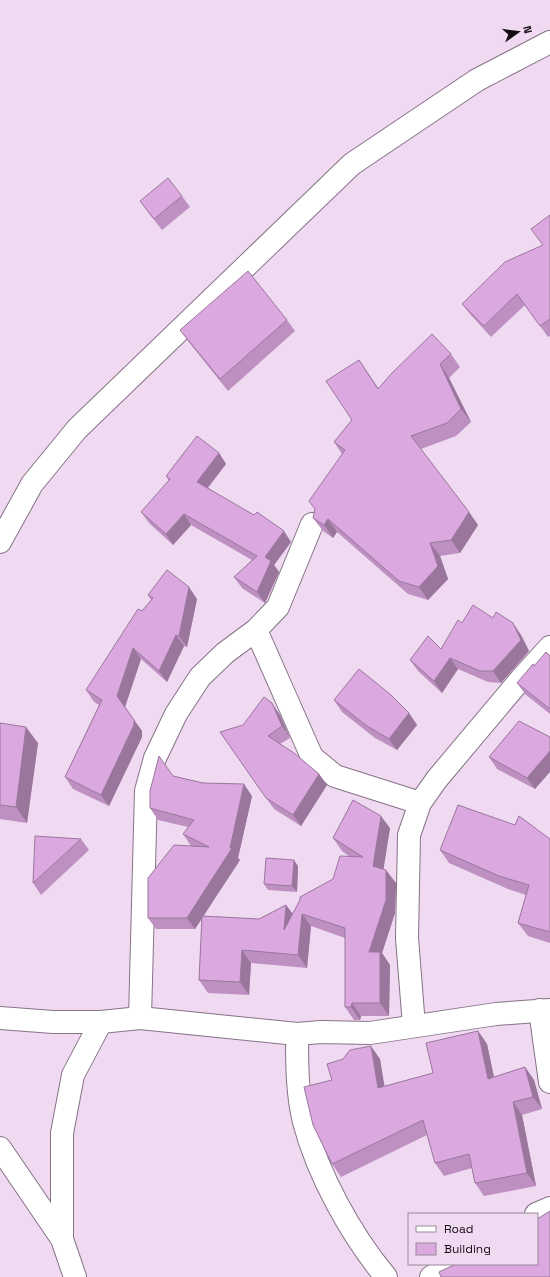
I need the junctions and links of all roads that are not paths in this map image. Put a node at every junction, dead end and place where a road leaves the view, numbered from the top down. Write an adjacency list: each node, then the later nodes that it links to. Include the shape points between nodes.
1 (550, 42): 3 (street, via 477,80 352,164 77,429 32,484)
2 (312, 524): 4 (street, via 278,607)
3 (0, 542)
4 (256, 630): 6 (street, via 312,756 335,776); 9 (street, via 225,653 200,678 176,714 153,764 146,791)
5 (550, 647): 6 (street, via 437,779)
6 (420, 803): 11 (street, via 409,835 407,938)
7 (545, 1010): 11 (street); 13 (street)
8 (0, 1018): 10 (street)
9 (140, 1018): 10 (street); 12 (street)
10 (101, 1022): 17 (street, via 73,1074 62,1133)
11 (414, 1026): 12 (street, via 370,1033)
12 (297, 1034): 20 (street, via 297,1066 304,1122 324,1177 370,1258)
13 (550, 1082)
14 (0, 1148): 17 (street)
15 (550, 1208): 16 (street)
16 (538, 1213)
17 (62, 1239): 19 (street)
18 (447, 1265): 21 (street)
19 (75, 1277)
20 (386, 1277)
21 (431, 1277)

